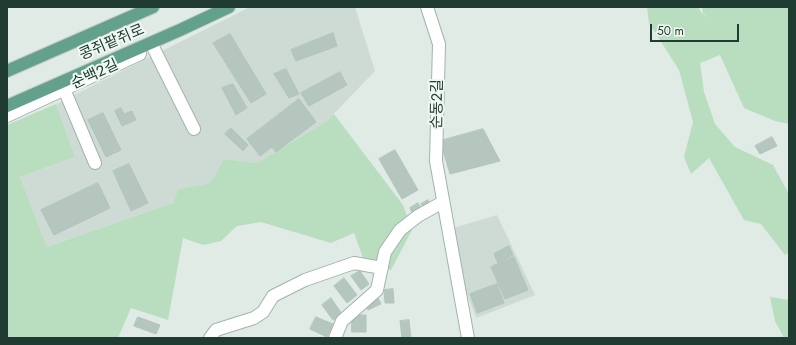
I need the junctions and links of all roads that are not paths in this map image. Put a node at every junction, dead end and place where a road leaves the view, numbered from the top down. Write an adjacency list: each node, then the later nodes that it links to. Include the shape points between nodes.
1 (152, 7): 6 (main road, 콩쥐팥쥐로)
2 (229, 7): 4 (main road, 콩쥐팥쥐로)
3 (427, 7): 12 (street, 순동2길, via 439,44 436,161)
4 (180, 30): 5 (street, 순백2길); 8 (main road, 콩쥐팥쥐로)
5 (153, 47): 7 (street, 순백2길); 10 (street)
6 (7, 71)
7 (64, 89): 9 (street, 순백2길); 11 (street)
8 (7, 106)
9 (7, 116)
10 (194, 129)
11 (95, 163)
12 (443, 202): 13 (street, via 400,230 385,252); 16 (street, 순동2길)
13 (382, 268): 14 (street, via 354,263 305,280 273,296 263,312 254,318 216,330); 15 (street, via 377,290 342,321)
14 (210, 338)
15 (335, 338)
16 (468, 338)

